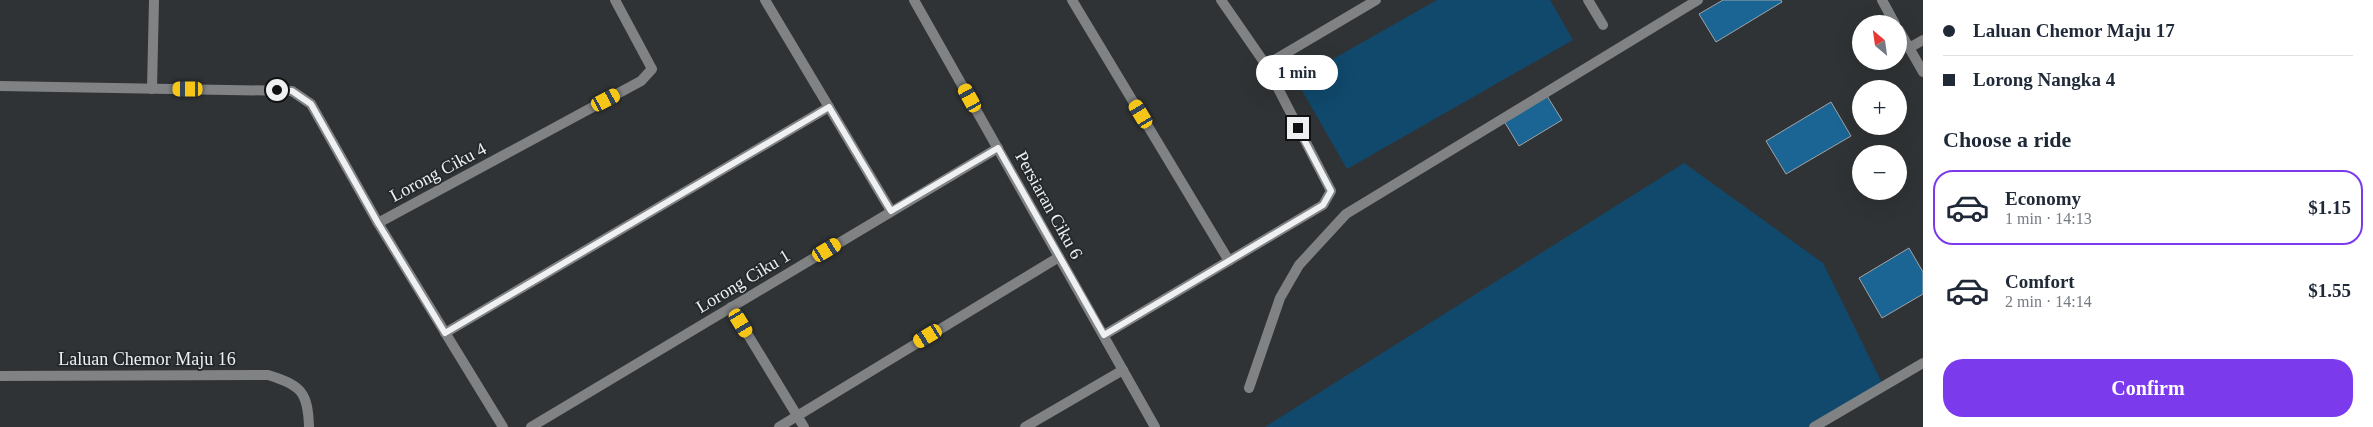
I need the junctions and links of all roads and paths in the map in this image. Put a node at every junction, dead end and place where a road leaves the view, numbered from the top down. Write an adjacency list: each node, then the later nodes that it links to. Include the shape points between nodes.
1 (154, 0): 18 (street)
2 (615, 0): 22 (street, Lorong Ciku 4, via 652,69 641,80)
3 (765, 0): 19 (street)
4 (914, 0): 20 (street, Persiaran Ciku 6)
5 (1072, 0): 24 (street)
6 (1221, 0): 15 (street)
7 (1376, 0): 15 (street)
8 (1588, 0): 12 (street)
9 (1698, 0): 31 (street, via 1346,214 1299,265 1285,290)
10 (1882, 0): 11 (street)
11 (1890, 15)
12 (1604, 25)
13 (1923, 40): 14 (street)
14 (1909, 48): 16 (street)
15 (1266, 65): 24 (street, via 1331,191 1323,205)
16 (1923, 72)
17 (0, 86): 18 (street)
18 (152, 89): 22 (street, via 292,91 311,104)
19 (829, 107): 21 (street); 26 (street)
20 (998, 148): 21 (street, Lorong Ciku 1); 23 (street, Persiaran Ciku 6)
21 (891, 211): 25 (street, Lorong Ciku 1)
22 (378, 223): 26 (street, Lorong Ciku 4)
23 (1059, 257): 27 (street, Persiaran Ciku 6); 32 (street)
24 (1229, 261): 27 (street)
25 (731, 307): 32 (street); 35 (street, Lorong Ciku 1)
26 (445, 333): 34 (street, Lorong Ciku 4)
27 (1104, 335): 29 (street, Persiaran Ciku 6)
28 (1923, 363): 40 (street)
29 (1123, 370): 38 (street); 39 (street, Persiaran Ciku 6)
30 (0, 376): 33 (street, Laluan Chemor Maju 16, via 268,375 292,382 309,404)
31 (1249, 388)
32 (797, 416): 36 (street); 37 (street)
33 (309, 427)
34 (502, 427)
35 (532, 427)
36 (779, 427)
37 (804, 427)
38 (1024, 427)
39 (1155, 427)
40 (1814, 427)

